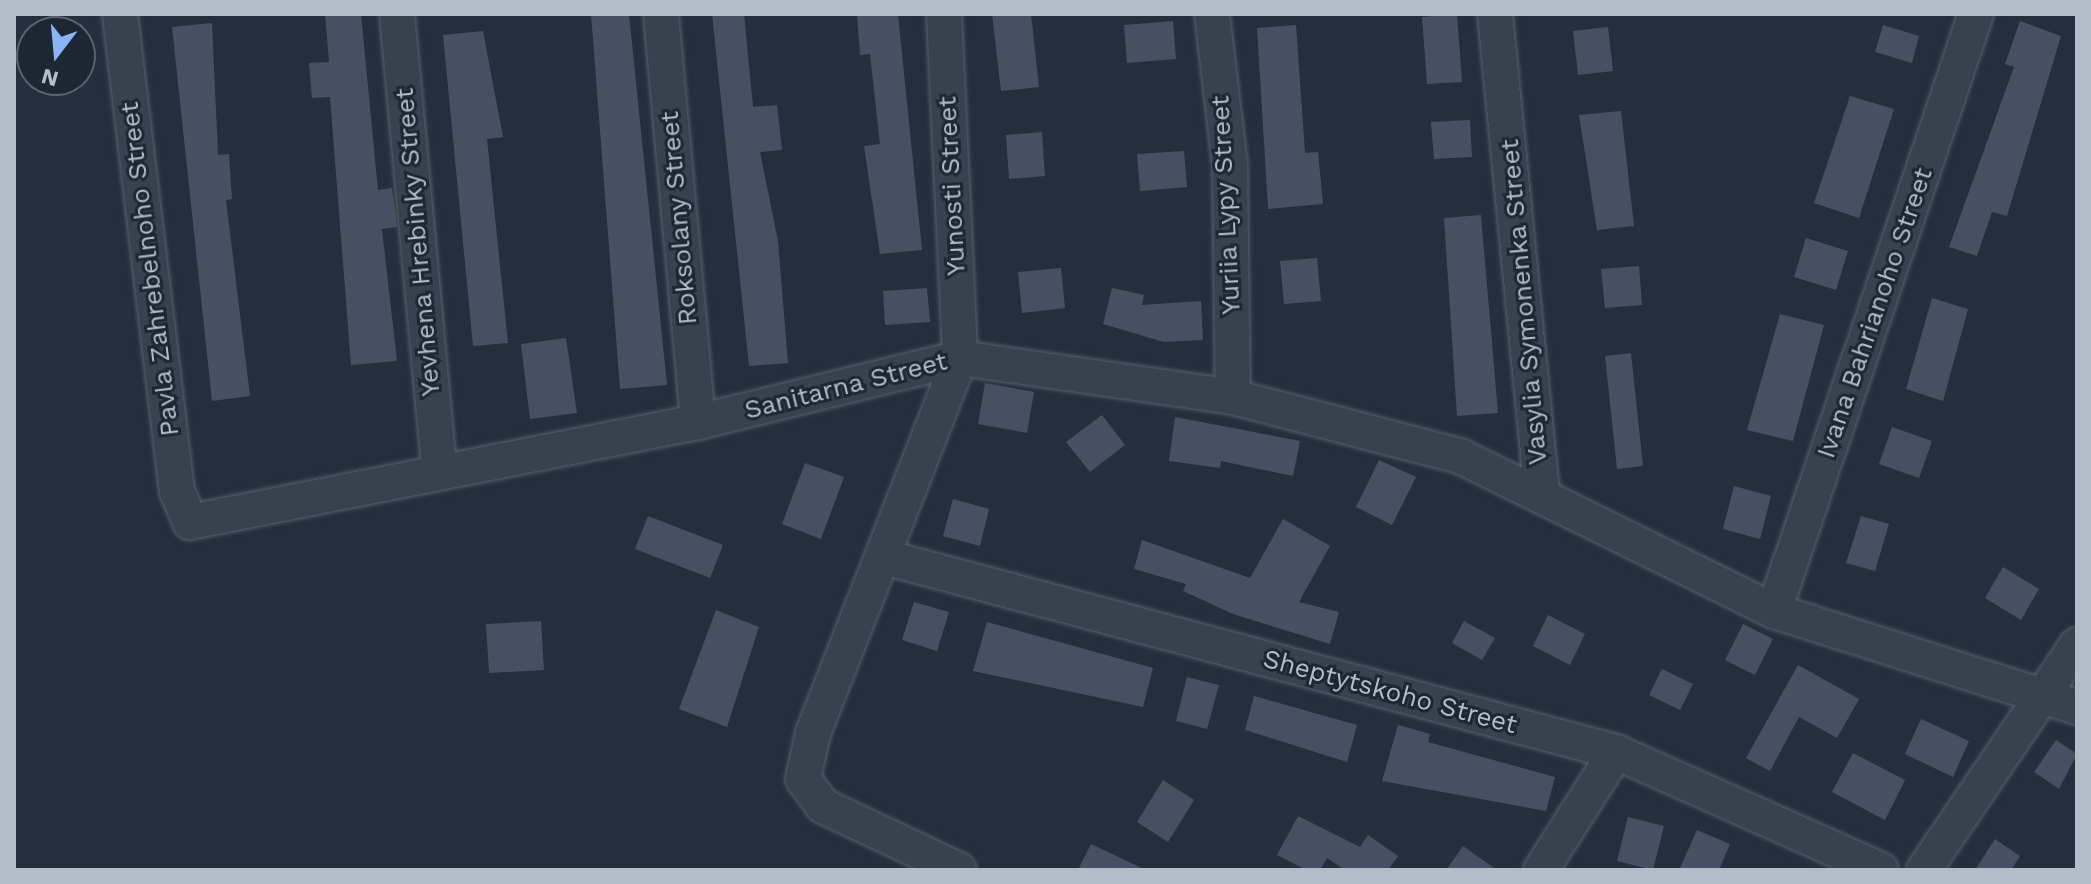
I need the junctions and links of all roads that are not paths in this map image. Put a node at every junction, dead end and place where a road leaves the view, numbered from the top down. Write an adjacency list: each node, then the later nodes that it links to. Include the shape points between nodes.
1 (120, 14): 13 (street, Pavla Zahrebelnoho Street, via 177,491)
2 (397, 14): 11 (street, Yevhena Hrebinky Street)
3 (661, 14): 10 (street, Roksolany Street)
4 (944, 14): 8 (street, Yunosti Street)
5 (1212, 14): 9 (street, Yuriia Lypy Street, via 1230,165)
6 (1495, 14): 12 (street, Vasylia Symonenka Street)
7 (1976, 14): 15 (street, Ivana Bahrianoho Street)
8 (960, 358): 9 (street, Sanitarna Street); 10 (street, Sanitarna Street); 14 (street)
9 (1233, 397): 12 (street, Sanitarna Street, via 1460,456)
10 (698, 422): 11 (street, Sanitarna Street)
11 (439, 470): 13 (street, Sanitarna Street)
12 (1542, 493): 15 (street, Vasylia Symonenka Street)
13 (190, 522)
14 (884, 557): 19 (street, Sheptytskoho Street); 20 (street, via 813,733 803,779 823,806)
15 (1774, 611): 17 (street, Vasylia Symonenka Street)
16 (2077, 645): 17 (street)
17 (2041, 694): 18 (street, Vasylia Symonenka Street); 23 (street)
18 (2077, 707)
19 (1616, 752): 21 (street); 22 (street, Sheptytskoho Street)
20 (959, 870)
21 (1541, 870)
22 (1881, 870)
23 (1924, 870)

